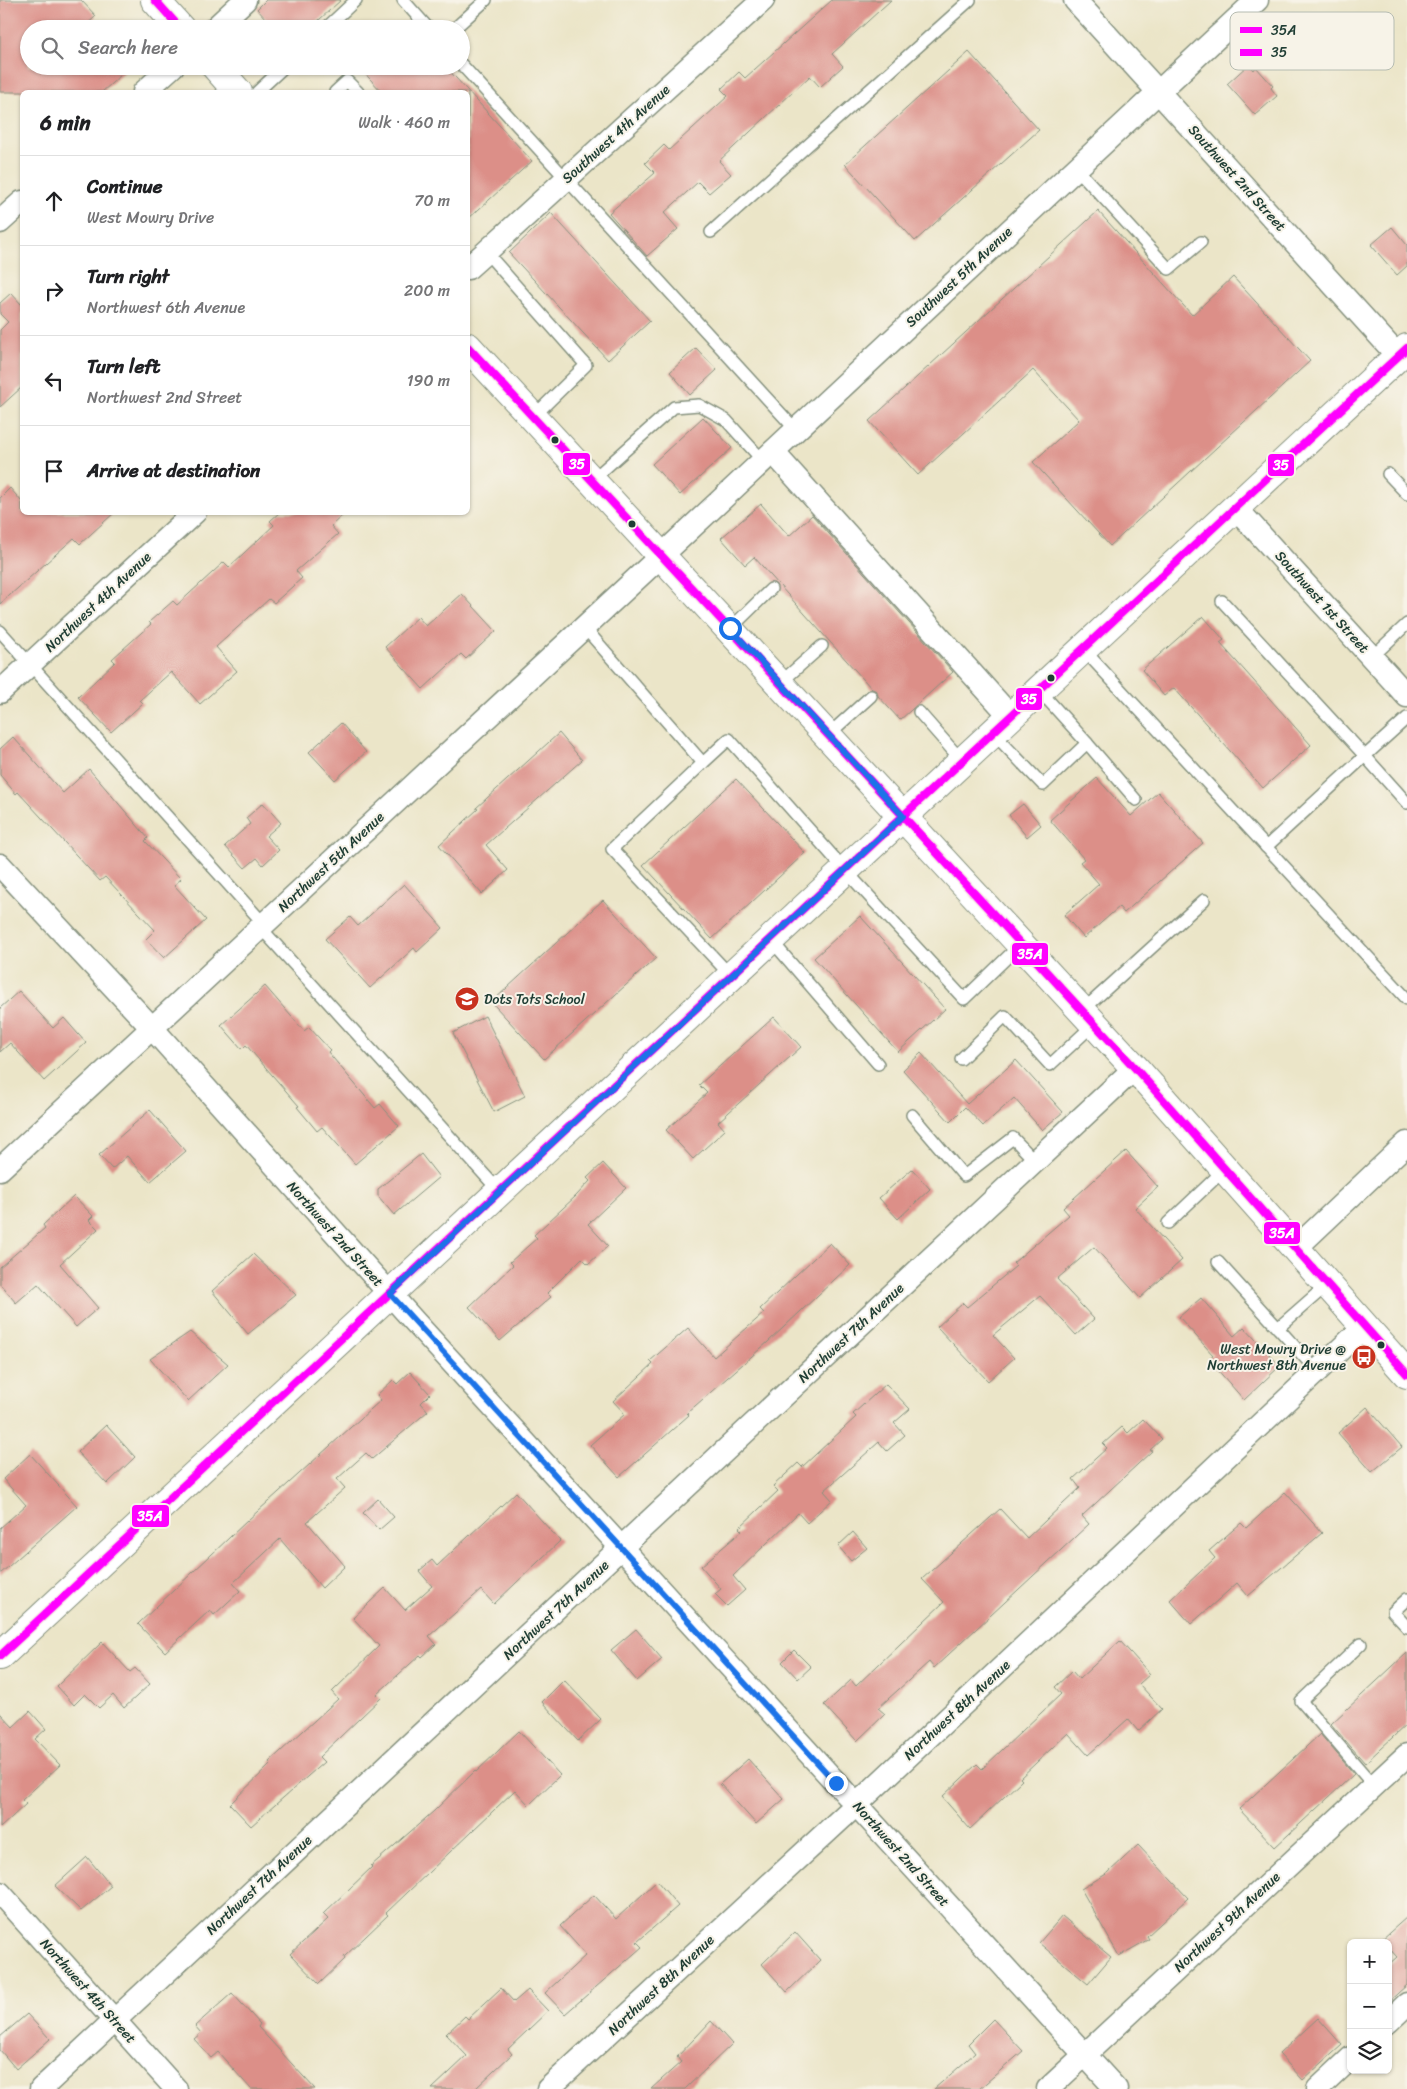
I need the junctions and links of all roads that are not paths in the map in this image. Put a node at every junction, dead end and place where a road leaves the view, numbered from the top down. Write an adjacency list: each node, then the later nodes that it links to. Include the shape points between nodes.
1 (155, 0): 11 (street)
2 (245, 0): 12 (street)
3 (356, 0): 13 (lane)
4 (403, 0): 14 (lane)
5 (486, 0): 15 (lane)
6 (763, 0): 28 (street, Southwest 4th Avenue)
7 (970, 0): 31 (lane)
8 (1075, 0): 26 (street, Southwest 2nd Street)
9 (1257, 0): 10 (street, Southwest 5th Avenue)
10 (1244, 12)
11 (173, 20)
12 (224, 20)
13 (335, 20)
14 (421, 20)
15 (464, 20)
16 (1230, 25): 26 (street, Southwest 5th Avenue)
17 (470, 74): 28 (lane)
18 (163, 75): 21 (street)
19 (223, 75): 22 (street)
20 (275, 75): 23 (lane)
21 (146, 90)
22 (236, 90)
23 (259, 90)
24 (337, 90): 25 (lane, via 347,81)
25 (356, 90)
26 (1158, 90): 27 (street, Southwest 5th Avenue); 36 (street, Southwest 2nd Street)
27 (1076, 168): 32 (lane, via 1169,269); 38 (street, Southwest 5th Avenue)
28 (567, 179): 33 (street, Southwest 4th Avenue); 38 (lane)
29 (20, 204): 30 (street)
30 (0, 222)
31 (711, 232)
32 (1201, 242)
33 (486, 252): 34 (street, Southwest 4th Avenue); 37 (lane, via 586,365)
34 (470, 266)
35 (470, 349): 37 (street)
36 (1402, 352): 43 (street)
37 (533, 417): 41 (street)
38 (796, 430): 39 (street, Southwest 5th Avenue)
39 (768, 457): 41 (lane, via 726,420 700,405 674,407); 45 (street, Southwest 5th Avenue); 63 (street)
40 (1388, 474): 42 (lane)
41 (592, 480): 45 (street)
42 (1407, 494)
43 (1236, 508): 53 (street); 54 (street, Southwest 1st Street)
44 (193, 515): 55 (street, Northwest 4th Avenue)
45 (662, 555): 49 (street, Northwest 5th Avenue); 50 (street)
46 (771, 589): 50 (lane)
47 (1222, 601): 66 (lane)
48 (1407, 624): 54 (lane)
49 (584, 627): 68 (lane); 76 (street, Northwest 5th Avenue)
50 (730, 628): 56 (street)
51 (0, 631): 55 (lane)
52 (822, 646): 56 (lane)
53 (1083, 649): 57 (street); 72 (lane)
54 (1372, 657): 60 (street, Southwest 1st Street)
55 (30, 664): 58 (street, Northwest 4th Avenue); 76 (lane)
56 (780, 683): 64 (street)
57 (1039, 690): 63 (street); 65 (lane)
58 (0, 692)
59 (871, 696): 64 (lane)
60 (1407, 696)
61 (919, 712): 67 (lane)
62 (1407, 718): 66 (lane)
63 (1002, 725): 65 (lane, via 1043,785); 67 (street)
64 (828, 735): 71 (street)
65 (1087, 743): 69 (lane)
66 (1364, 756): 70 (lane); 72 (lane)
67 (962, 762): 71 (street)
68 (703, 763): 74 (lane, via 728,739); 79 (lane, via 612,850)
69 (1136, 800)
70 (1407, 803)
71 (903, 816): 74 (street); 78 (street)
72 (1266, 847): 80 (lane)
73 (0, 866): 82 (street, Northwest 2nd Street)
74 (845, 870): 77 (street); 78 (lane, via 964,999)
75 (1204, 900): 81 (lane)
76 (262, 926): 82 (street, Northwest 5th Avenue); 91 (lane)
77 (770, 940): 79 (street); 84 (lane)
78 (1021, 944): 81 (street)
79 (731, 976): 91 (street)
80 (1407, 1000)
81 (1088, 1018): 83 (lane, via 1050,1065 1005,1016); 85 (street)
82 (152, 1028): 89 (street, Northwest 5th Avenue); 96 (street, Northwest 2nd Street)
83 (961, 1059)
84 (878, 1064)
85 (1135, 1068): 88 (street, Northwest 7th Avenue); 90 (street)
86 (912, 1115): 88 (lane, via 964,1176 1013,1138)
87 (1404, 1151): 93 (street)
88 (1035, 1161): 101 (street, Northwest 7th Avenue)
89 (0, 1169)
90 (1225, 1169): 92 (lane); 93 (street)
91 (500, 1192): 96 (street)
92 (1168, 1223)
93 (1296, 1248): 95 (street)
94 (1218, 1262): 98 (lane)
95 (1327, 1285): 97 (street); 98 (lane)
96 (390, 1294): 101 (street, Northwest 2nd Street); 105 (street)
97 (1364, 1327): 99 (street, Northwest 8th Avenue); 100 (street)
98 (1278, 1328): 99 (lane)
99 (1316, 1371): 108 (street, Northwest 8th Avenue)
100 (1407, 1374)
101 (621, 1549): 108 (street, Northwest 2nd Street); 112 (street, Northwest 7th Avenue)
102 (1407, 1599): 103 (lane, via 1393,1612)
103 (1407, 1627)
104 (1360, 1644): 107 (lane, via 1301,1701)
105 (0, 1656)
106 (1407, 1755): 107 (street, Northwest 9th Avenue)
107 (1374, 1786): 113 (street, Northwest 9th Avenue)
108 (856, 1805): 113 (street, Northwest 2nd Street); 117 (street, Northwest 8th Avenue)
109 (2, 1900): 112 (street, Northwest 4th Street)
110 (1407, 2004): 111 (street)
111 (1392, 2018)
112 (114, 2020): 115 (street, Northwest 7th Avenue); 116 (street, Northwest 4th Street)
113 (1084, 2055): 118 (street, Northwest 9th Avenue); 119 (street, Northwest 2nd Street)
114 (1347, 2062): 120 (street)
115 (41, 2089)
116 (176, 2089)
117 (548, 2089)
118 (1048, 2089)
119 (1116, 2089)
120 (1318, 2089)

